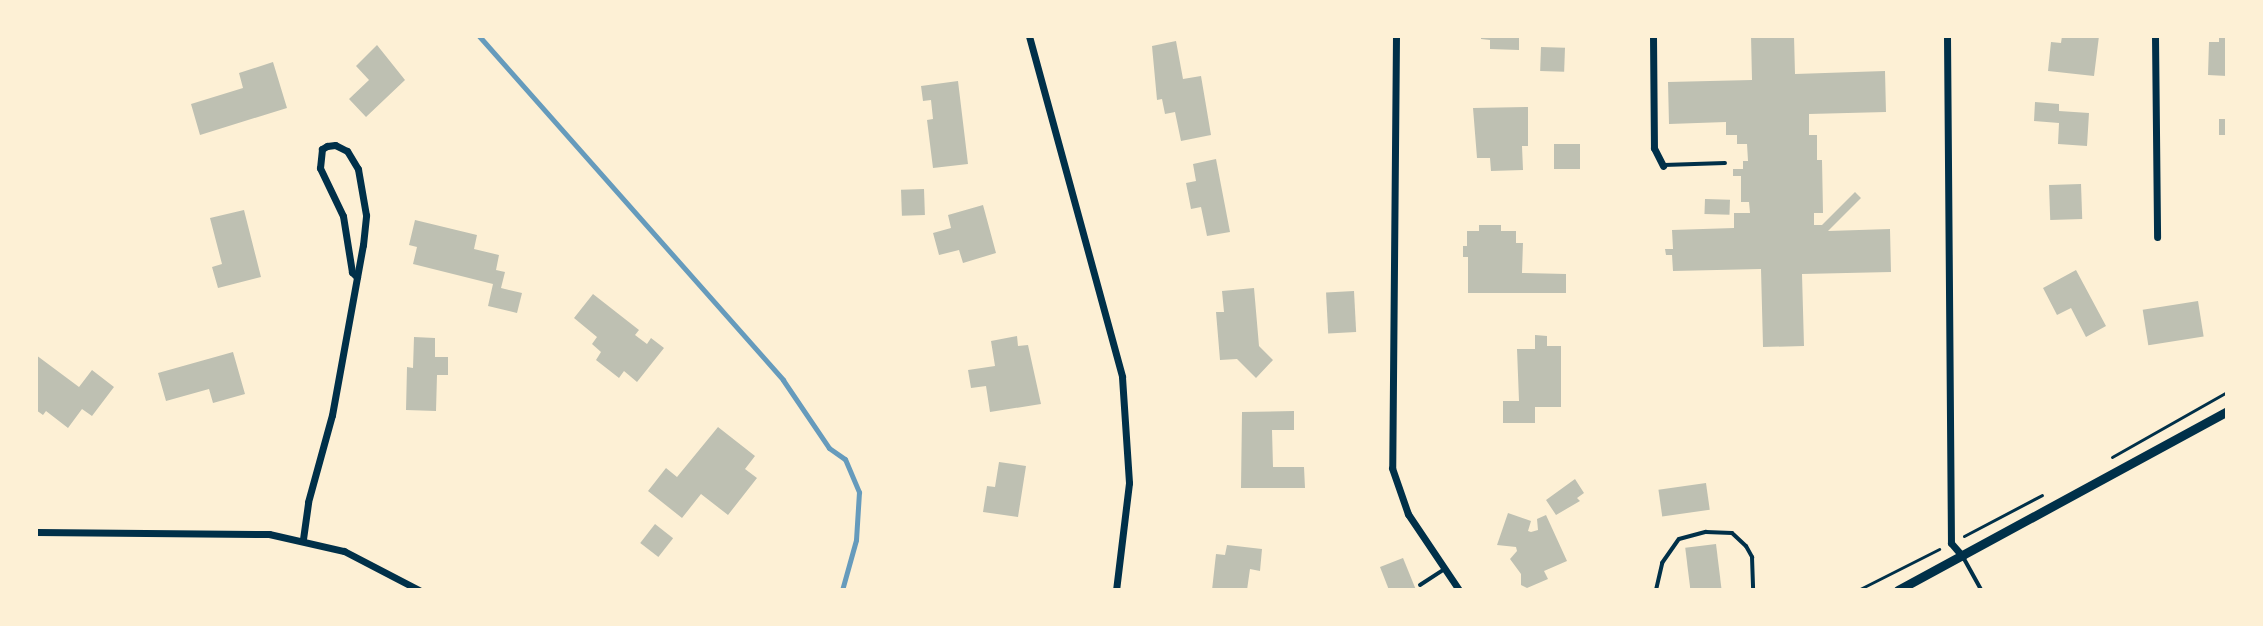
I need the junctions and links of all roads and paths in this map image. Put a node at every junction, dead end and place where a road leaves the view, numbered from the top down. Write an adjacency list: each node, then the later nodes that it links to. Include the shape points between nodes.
1 (1029, 36): 21 (street, via 1122,377 1129,483)
2 (1396, 36): 18 (street, via 1392,468 1408,514)
3 (1653, 36): 7 (street, via 1654,148)
4 (1947, 36): 16 (street)
5 (2155, 36): 8 (street)
6 (1725, 163): 7 (lane)
7 (1663, 166)
8 (2157, 237)
9 (357, 277): 9 (street, via 365,193 347,151 327,146 320,168 343,216); 15 (street)
10 (2227, 392): 12 (path)
11 (2227, 411): 17 (street)
12 (2104, 461)
13 (2048, 491): 16 (path)
14 (36, 532): 15 (street, via 269,534)
15 (303, 539): 20 (street, via 371,563)
16 (1951, 543): 17 (street); 25 (path)
17 (1963, 557): 26 (street); 27 (lane)
18 (1446, 568): 19 (lane); 22 (street)
19 (1420, 585)
20 (419, 590)
21 (1116, 590)
22 (1459, 590)
23 (1656, 590): 24 (lane, via 1662,563 1679,539 1706,532 1732,533 1746,546 1752,557)
24 (1753, 590)
25 (1858, 590)
26 (1898, 590)
27 (1981, 590)

